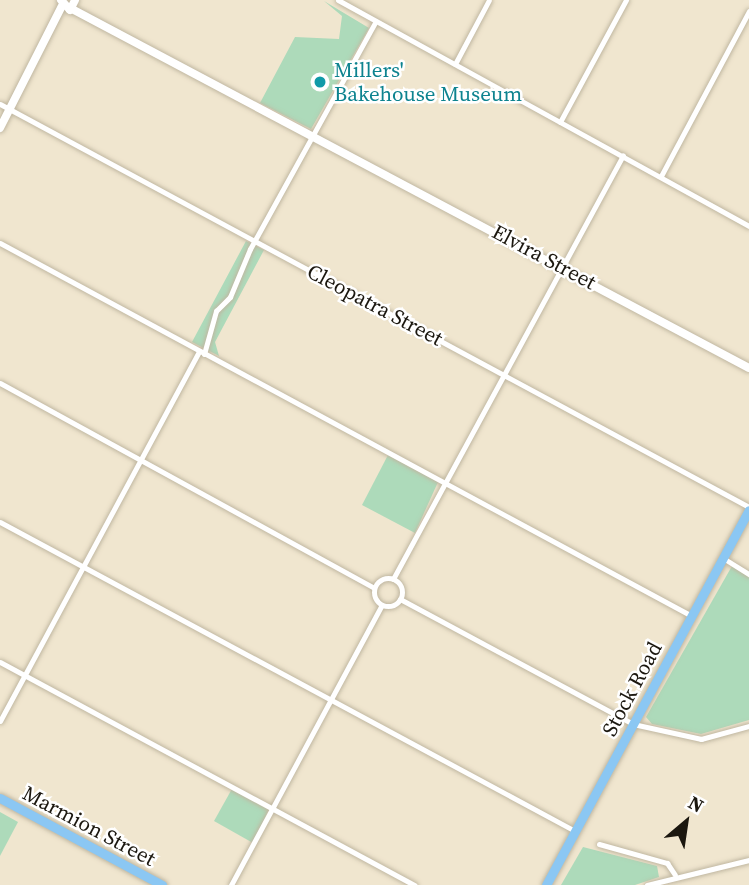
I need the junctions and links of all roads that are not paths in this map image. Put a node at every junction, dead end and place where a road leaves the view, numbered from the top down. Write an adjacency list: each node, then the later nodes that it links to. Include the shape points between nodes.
1 (338, 0): 4 (street)
2 (489, 0): 8 (street)
3 (626, 0): 11 (street)
4 (349, 3): 7 (street)
5 (67, 4): 10 (street); 13 (street, Elvira Street)
6 (749, 11): 15 (street)
7 (376, 22): 8 (street); 13 (street)
8 (454, 64): 11 (street)
9 (0, 104): 10 (street, Cleopatra Street)
10 (10, 109): 12 (street); 17 (street, Cleopatra Street)
11 (560, 122): 14 (street)
12 (0, 128)
13 (315, 137): 17 (street); 19 (street, Elvira Street)
14 (623, 155): 15 (street); 19 (street)
15 (661, 176): 16 (street)
16 (749, 226)
17 (254, 241): 20 (street, via 230,297 214,314); 22 (street, Cleopatra Street)
18 (0, 243): 20 (street)
19 (561, 266): 21 (street, Elvira Street); 22 (street)
20 (202, 353): 24 (street); 25 (street)
21 (749, 368)
22 (503, 373): 25 (street); 26 (street, Cleopatra Street)
23 (0, 383): 24 (street)
24 (141, 459): 29 (street); 32 (street)
25 (446, 482): 31 (street); 35 (street)
26 (749, 509): 28 (main road, Stock Road)
27 (0, 523): 29 (street)
28 (723, 558): 30 (street); 35 (main road, Stock Road)
29 (83, 567): 37 (street); 38 (street)
30 (749, 574)
31 (393, 579): 32 (street); 33 (street)
32 (374, 588): 34 (street)
33 (400, 599): 34 (street); 40 (street)
34 (382, 605): 38 (street)
35 (692, 616): 40 (main road, Stock Road)
36 (0, 662): 37 (street)
37 (24, 675): 39 (street); 44 (street)
38 (330, 699): 44 (street); 45 (street)
39 (0, 721)
40 (633, 724): 41 (street, via 701,739); 45 (main road, Stock Road)
41 (749, 726)
42 (0, 798): 50 (main road, Marmion Street)
43 (0, 804): 49 (main road, Marmion Street)
44 (270, 807): 51 (street); 52 (street)
45 (575, 831): 53 (main road, Stock Road)
46 (599, 844): 48 (street, via 667,863)
47 (749, 860): 48 (street)
48 (676, 875): 54 (street)
49 (151, 885)
50 (162, 885)
51 (231, 885)
52 (415, 885)
53 (546, 885)
54 (648, 885)

